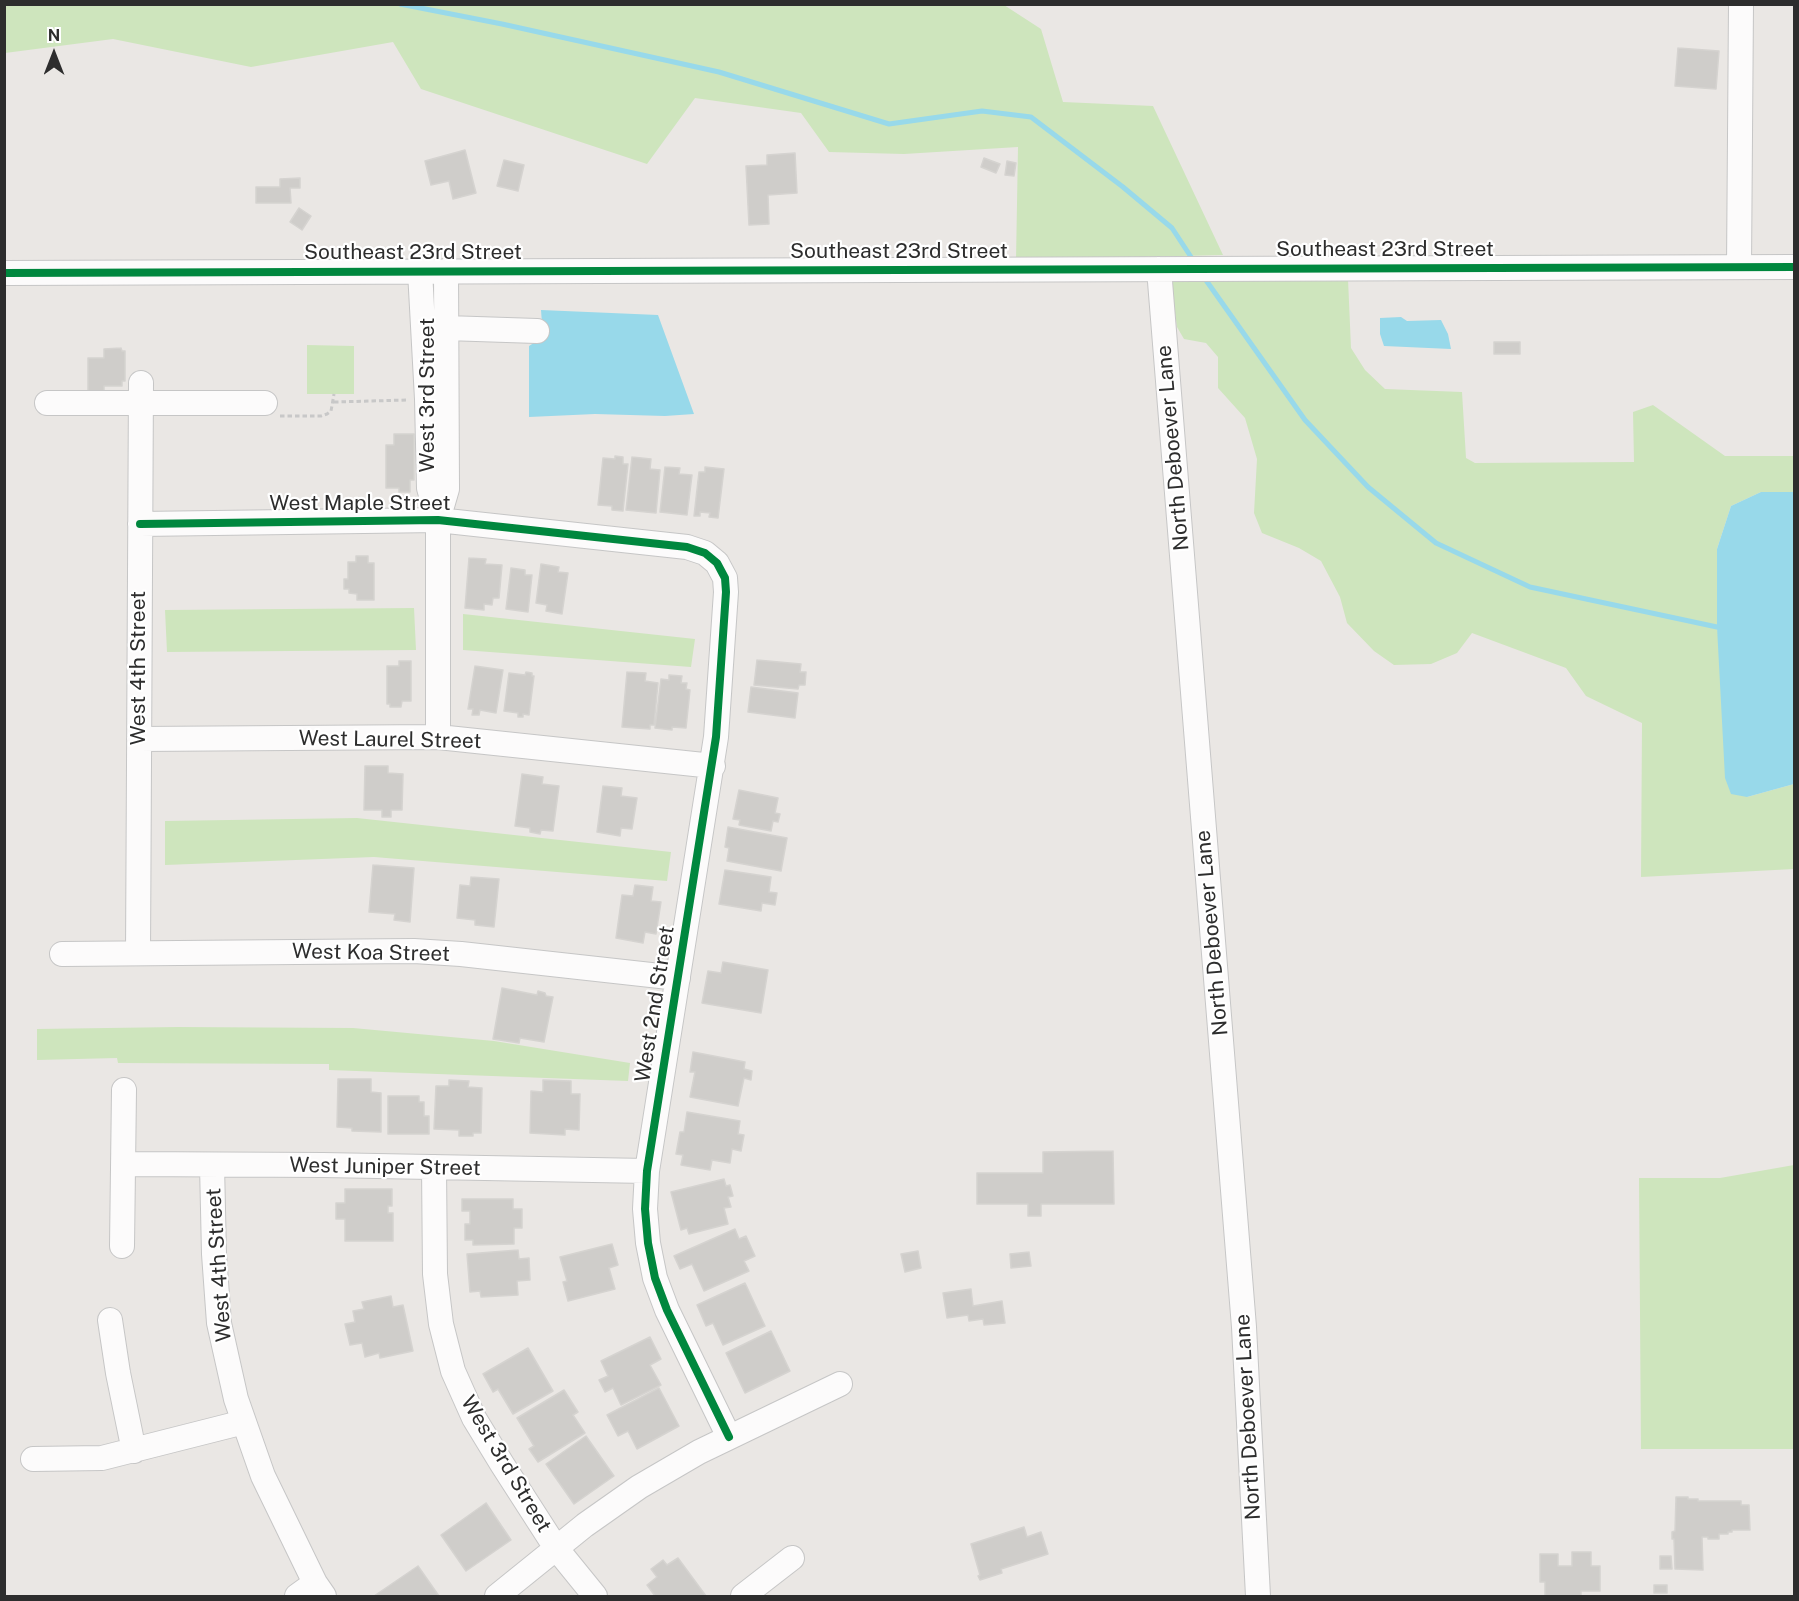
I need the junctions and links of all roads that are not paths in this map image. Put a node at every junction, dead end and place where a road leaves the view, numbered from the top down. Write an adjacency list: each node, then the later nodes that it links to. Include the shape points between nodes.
1 (1741, 4): 2 (street)
2 (1739, 267): 3 (street, Southeast 23rd Street); 4 (street, Southeast 23rd Street)
3 (1794, 267)
4 (1159, 269): 6 (street, Southeast 23rd Street); 40 (street, North Deboever Lane, via 1244,1327)
5 (420, 271): 6 (street, Southeast 23rd Street); 7 (street, Southeast 23rd Street); 13 (street, West 3rd Street, via 429,488)
6 (446, 272): 8 (street, West 3rd Street)
7 (4, 273)
8 (446, 328): 9 (street); 13 (street, West 3rd Street, via 447,489)
9 (537, 331)
10 (141, 393): 11 (street); 12 (street); 14 (street, West 4th Street)
11 (47, 403)
12 (265, 403)
13 (438, 520): 14 (street, West Maple Street); 15 (street, West Maple Street, via 687,547 705,553); 16 (street, West 3rd Street)
14 (140, 524): 17 (street, West 4th Street)
15 (717, 563): 18 (street, West 2nd Street, via 725,578 726,592)
16 (438, 737): 17 (street, West Laurel Street); 18 (street, West Laurel Street)
17 (139, 739): 19 (street, West 4th Street)
18 (713, 766): 21 (street, West 2nd Street)
19 (138, 953): 20 (street, West Koa Street); 21 (street, West Koa Street, via 414,951)
20 (62, 954)
21 (678, 978): 26 (street, West 2nd Street)
22 (124, 1090): 23 (street)
23 (124, 1164): 24 (street, West Juniper Street); 27 (street)
24 (212, 1165): 25 (street, West Juniper Street); 30 (street, West 4th Street, via 219,1323)
25 (434, 1167): 26 (street, West Juniper Street); 34 (street, West 3rd Street, via 435,1275 441,1324 453,1371 474,1418)
26 (647, 1171): 31 (street, West 2nd Street, via 645,1209 655,1278)
27 (122, 1246)
28 (110, 1320): 32 (street)
29 (840, 1384): 31 (street)
30 (244, 1422): 32 (street); 36 (street, West 4th Street)
31 (729, 1437): 34 (street, via 639,1487)
32 (134, 1450): 33 (street, via 102,1458)
33 (33, 1459)
34 (556, 1548): 37 (street); 38 (street)
35 (792, 1558): 39 (street)
36 (312, 1592)
37 (497, 1596)
38 (595, 1596)
39 (743, 1596)
40 (1258, 1596)

